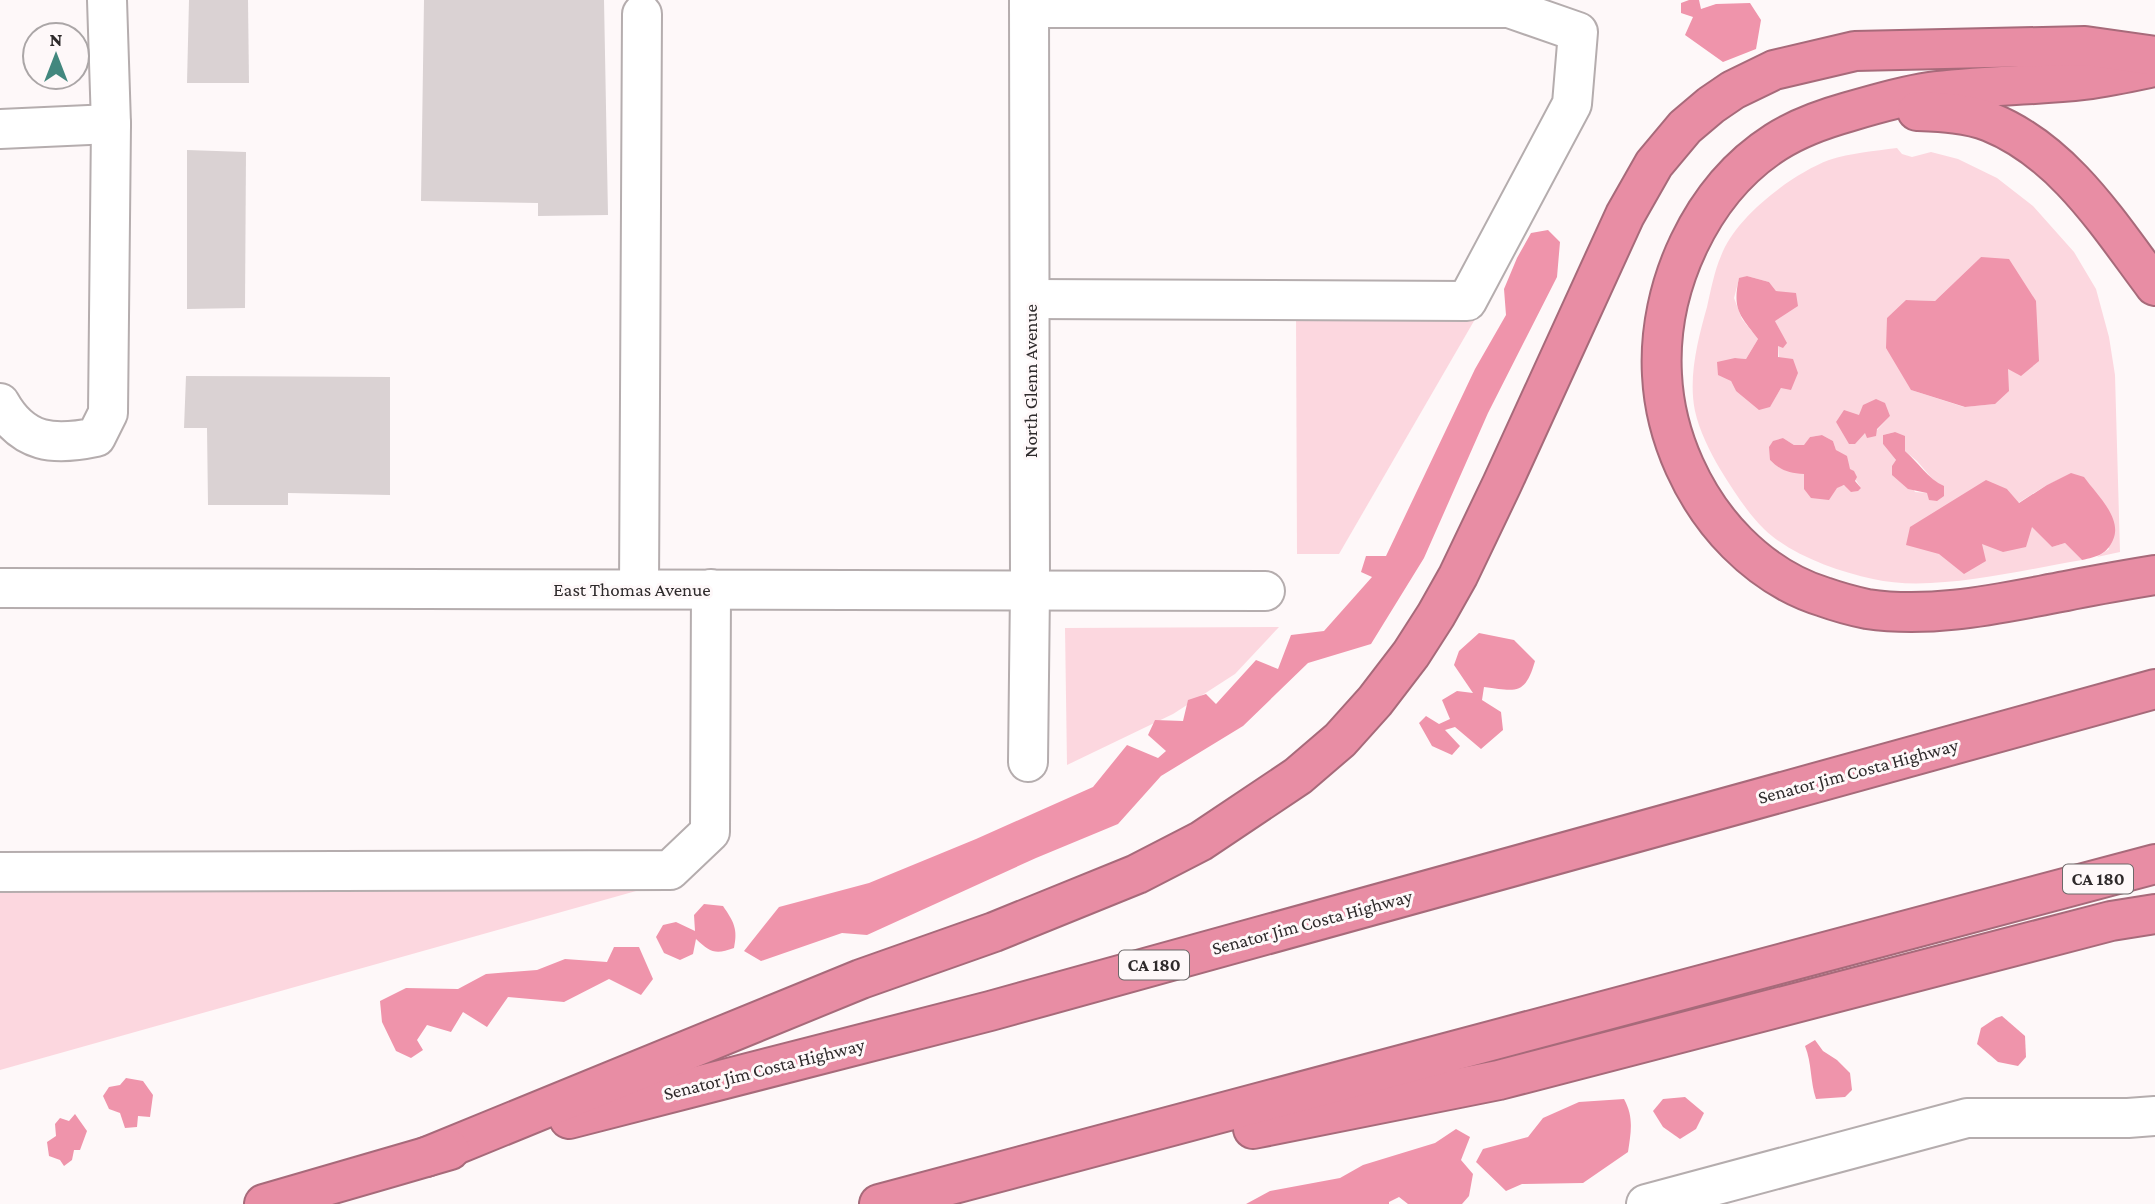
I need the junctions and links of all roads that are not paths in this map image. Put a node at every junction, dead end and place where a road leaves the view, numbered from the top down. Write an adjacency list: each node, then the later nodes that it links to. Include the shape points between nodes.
1 (107, 0): 7 (street)
2 (1029, 4): 10 (street, North Glenn Avenue); 10 (street, via 1509,8 1578,32 1572,104 1467,301)
3 (642, 14): 14 (street)
4 (2155, 56): 24 (highway, via 2085,47 1855,51 1774,70 1733,90 1685,127 1654,164 1625,215 1502,484 1430,625 1375,701 1340,740 1298,776 1201,841 1137,874 861,979)
5 (2155, 67): 6 (highway, via 2085,80 1930,92)
6 (1828, 118): 9 (highway, via 1918,111 1990,122 2056,164 2093,204); 12 (highway, via 1776,142 1719,195 1702,219 1674,280 1662,347 1667,414 1699,496 1721,527 1781,579 1867,609 1948,611)
7 (111, 124): 8 (street); 11 (street, via 108,413 96,436 47,442 17,427)
8 (0, 129)
9 (2155, 286)
10 (1030, 299): 16 (street, North Glenn Avenue)
11 (0, 403)
12 (2155, 575)
13 (0, 588): 14 (street, East Thomas Avenue)
14 (639, 589): 15 (street, East Thomas Avenue)
15 (711, 589): 16 (street, East Thomas Avenue); 21 (street, via 710,832 670,870)
16 (1030, 590): 17 (street, East Thomas Avenue); 19 (street, North Glenn Avenue)
17 (1265, 591)
18 (2155, 689): 24 (highway, Senator Jim Costa Highway / CA 180, via 990,1011)
19 (1028, 762)
20 (2155, 864): 25 (highway, CA 180)
21 (0, 872)
22 (2155, 914): 25 (highway, via 2041,939 1499,1080)
23 (2155, 1116): 27 (street, via 1967,1118)
24 (426, 1157): 26 (highway, Senator Jim Costa Highway / CA 180)
25 (890, 1201)
26 (264, 1204)
27 (1646, 1204)

